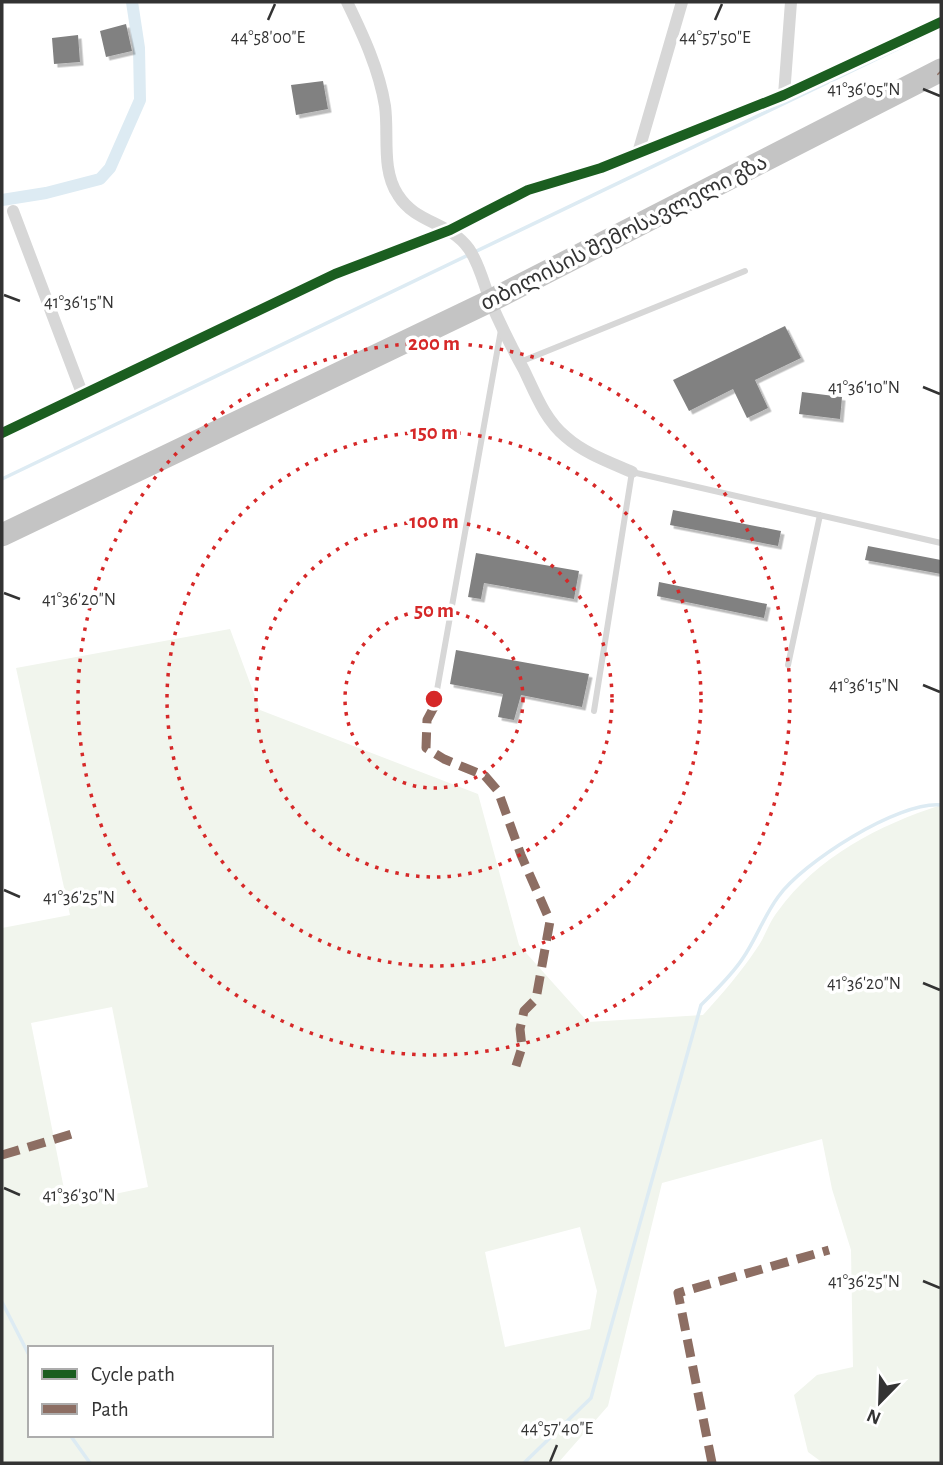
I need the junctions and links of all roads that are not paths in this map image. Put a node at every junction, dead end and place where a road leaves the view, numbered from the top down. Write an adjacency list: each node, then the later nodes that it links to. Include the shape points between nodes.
1 (346, 2): 9 (street, via 366,41 378,79 385,107 386,146 398,195 417,215)
2 (682, 2): 7 (street)
3 (791, 2): 6 (street)
4 (941, 22): 6 (street)
5 (941, 70): 11 (highway, თბილისის შემოსავლელი გზა)
6 (784, 95): 7 (street)
7 (638, 153): 9 (street, via 528,190)
8 (13, 211): 14 (street)
9 (450, 230): 11 (street, via 469,249); 14 (street, via 335,274)
10 (745, 271): 13 (lane)
11 (490, 301): 12 (street); 18 (highway, თბილისის შემოსავლელი გზა)
12 (502, 327): 13 (street); 21 (lane)
13 (520, 362): 16 (street, via 548,418 565,437)
14 (82, 393): 15 (street)
15 (2, 433)
16 (632, 472): 17 (lane); 22 (lane)
17 (820, 515): 19 (lane); 20 (lane)
18 (2, 536)
19 (941, 543)
20 (788, 665)
21 (434, 707)
22 (594, 711)

